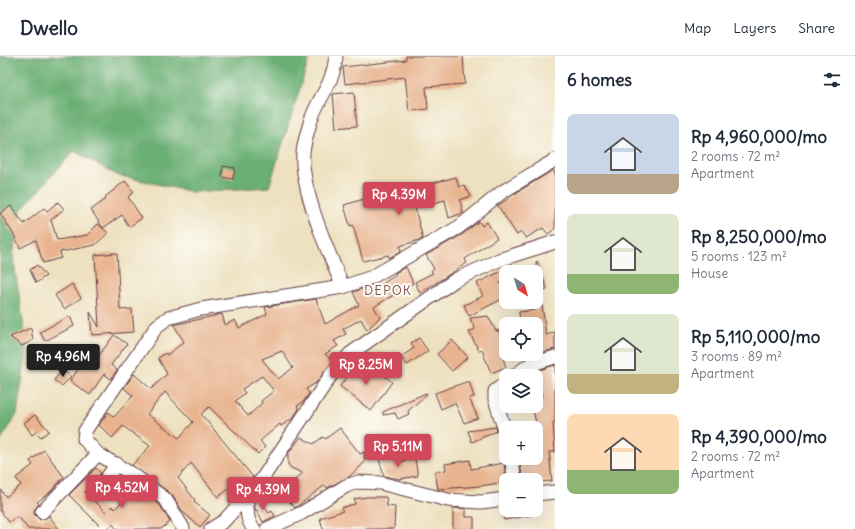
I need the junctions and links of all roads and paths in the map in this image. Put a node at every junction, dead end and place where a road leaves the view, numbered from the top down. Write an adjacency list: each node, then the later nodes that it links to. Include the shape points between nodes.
1 (336, 56): 4 (street, via 329,85 314,108 303,154 311,201)
2 (555, 160): 4 (street, via 502,192 459,227 372,277)
3 (555, 242): 14 (street, via 499,260 455,280 350,354 331,375 280,455)
4 (343, 287): 9 (street, via 201,309 168,318 157,326 85,431 84,440)
5 (555, 357): 6 (street, via 529,364)
6 (523, 369)
7 (499, 388): 8 (street, via 495,391 495,399)
8 (499, 412)
9 (98, 454): 10 (street); 16 (street)
10 (117, 464): 11 (street); 17 (street, via 166,500)
11 (100, 487)
12 (555, 492): 13 (street)
13 (543, 493)
14 (247, 497): 18 (street, via 224,521); 19 (street, via 248,518)
15 (499, 499): 20 (street, via 481,502 448,500 380,483 358,482)
16 (42, 512)
17 (182, 529)
18 (211, 529)
19 (254, 529)
20 (267, 529)

